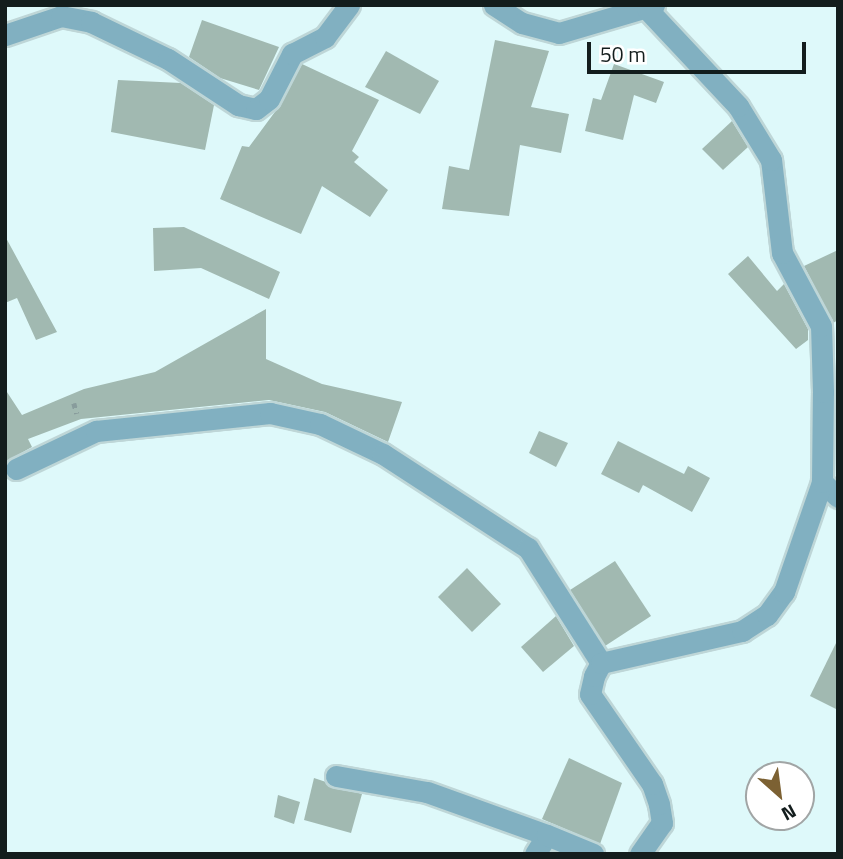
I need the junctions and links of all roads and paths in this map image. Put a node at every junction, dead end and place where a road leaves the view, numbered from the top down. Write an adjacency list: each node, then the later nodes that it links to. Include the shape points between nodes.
1 (349, 5): 4 (street, via 325,37 292,54 268,99 256,109 229,101 168,59 91,22 61,16)
2 (494, 5): 3 (street, via 522,23 559,33)
3 (651, 7): 6 (street, via 738,106 771,160 782,253 821,326)
4 (5, 35)
5 (16, 469): 8 (street, via 96,431 270,413 320,424 383,454 528,548)
6 (822, 482): 7 (street); 8 (street, via 784,592 767,615 742,631)
7 (838, 497)
8 (601, 663): 13 (street, via 590,694 652,784 659,804 662,823)
9 (336, 776): 10 (street, via 427,792)
10 (547, 835): 11 (street); 12 (street)
11 (535, 854)
12 (593, 854)
13 (640, 854)

